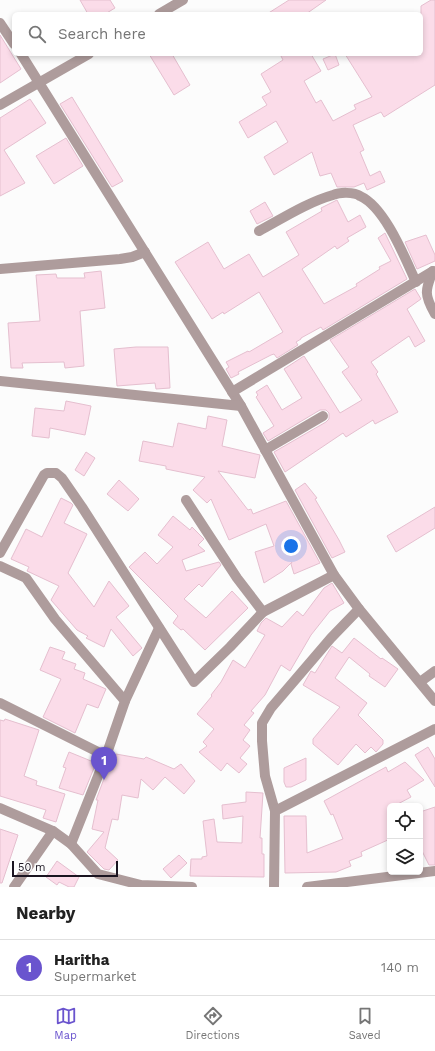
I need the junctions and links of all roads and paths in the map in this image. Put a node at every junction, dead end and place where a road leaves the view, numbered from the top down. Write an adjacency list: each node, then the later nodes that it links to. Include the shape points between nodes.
1 (183, 0): 2 (street)
2 (162, 12)
3 (0, 23): 4 (street)
4 (12, 41)
5 (22, 56): 7 (street)
6 (86, 56): 7 (street)
7 (40, 82): 8 (street); 10 (street)
8 (0, 105)
9 (259, 231): 13 (street, via 318,200 335,194 360,195 386,222)
10 (145, 252): 11 (street, via 120,259); 16 (street)
11 (0, 268)
12 (434, 269): 13 (street); 14 (street, via 426,286 427,297)
13 (416, 282): 16 (street)
14 (435, 314)
15 (0, 381): 17 (street)
16 (232, 392): 17 (street)
17 (241, 406): 19 (street)
18 (323, 416): 19 (street)
19 (265, 450): 23 (street)
20 (186, 500): 25 (street, via 237,578)
21 (0, 553): 26 (street, via 44,475 56,473 82,507)
22 (0, 566): 29 (street, via 26,578 55,618)
23 (334, 575): 24 (street); 25 (street)
24 (359, 609): 28 (street); 35 (street, via 271,708 262,723 264,776)
25 (263, 612): 26 (street, via 194,682)
26 (159, 628): 29 (street)
27 (435, 671): 28 (street)
28 (420, 682): 30 (street)
29 (125, 701): 33 (street)
30 (435, 702)
31 (0, 703): 33 (street)
32 (435, 729): 35 (street)
33 (106, 756): 37 (street)
34 (0, 808): 36 (street)
35 (275, 811): 41 (street)
36 (53, 831): 37 (street); 39 (street)
37 (71, 844): 40 (street, via 98,874 141,884)
38 (435, 871): 42 (street)
39 (14, 887)
40 (192, 887)
41 (274, 887)
42 (307, 887)

